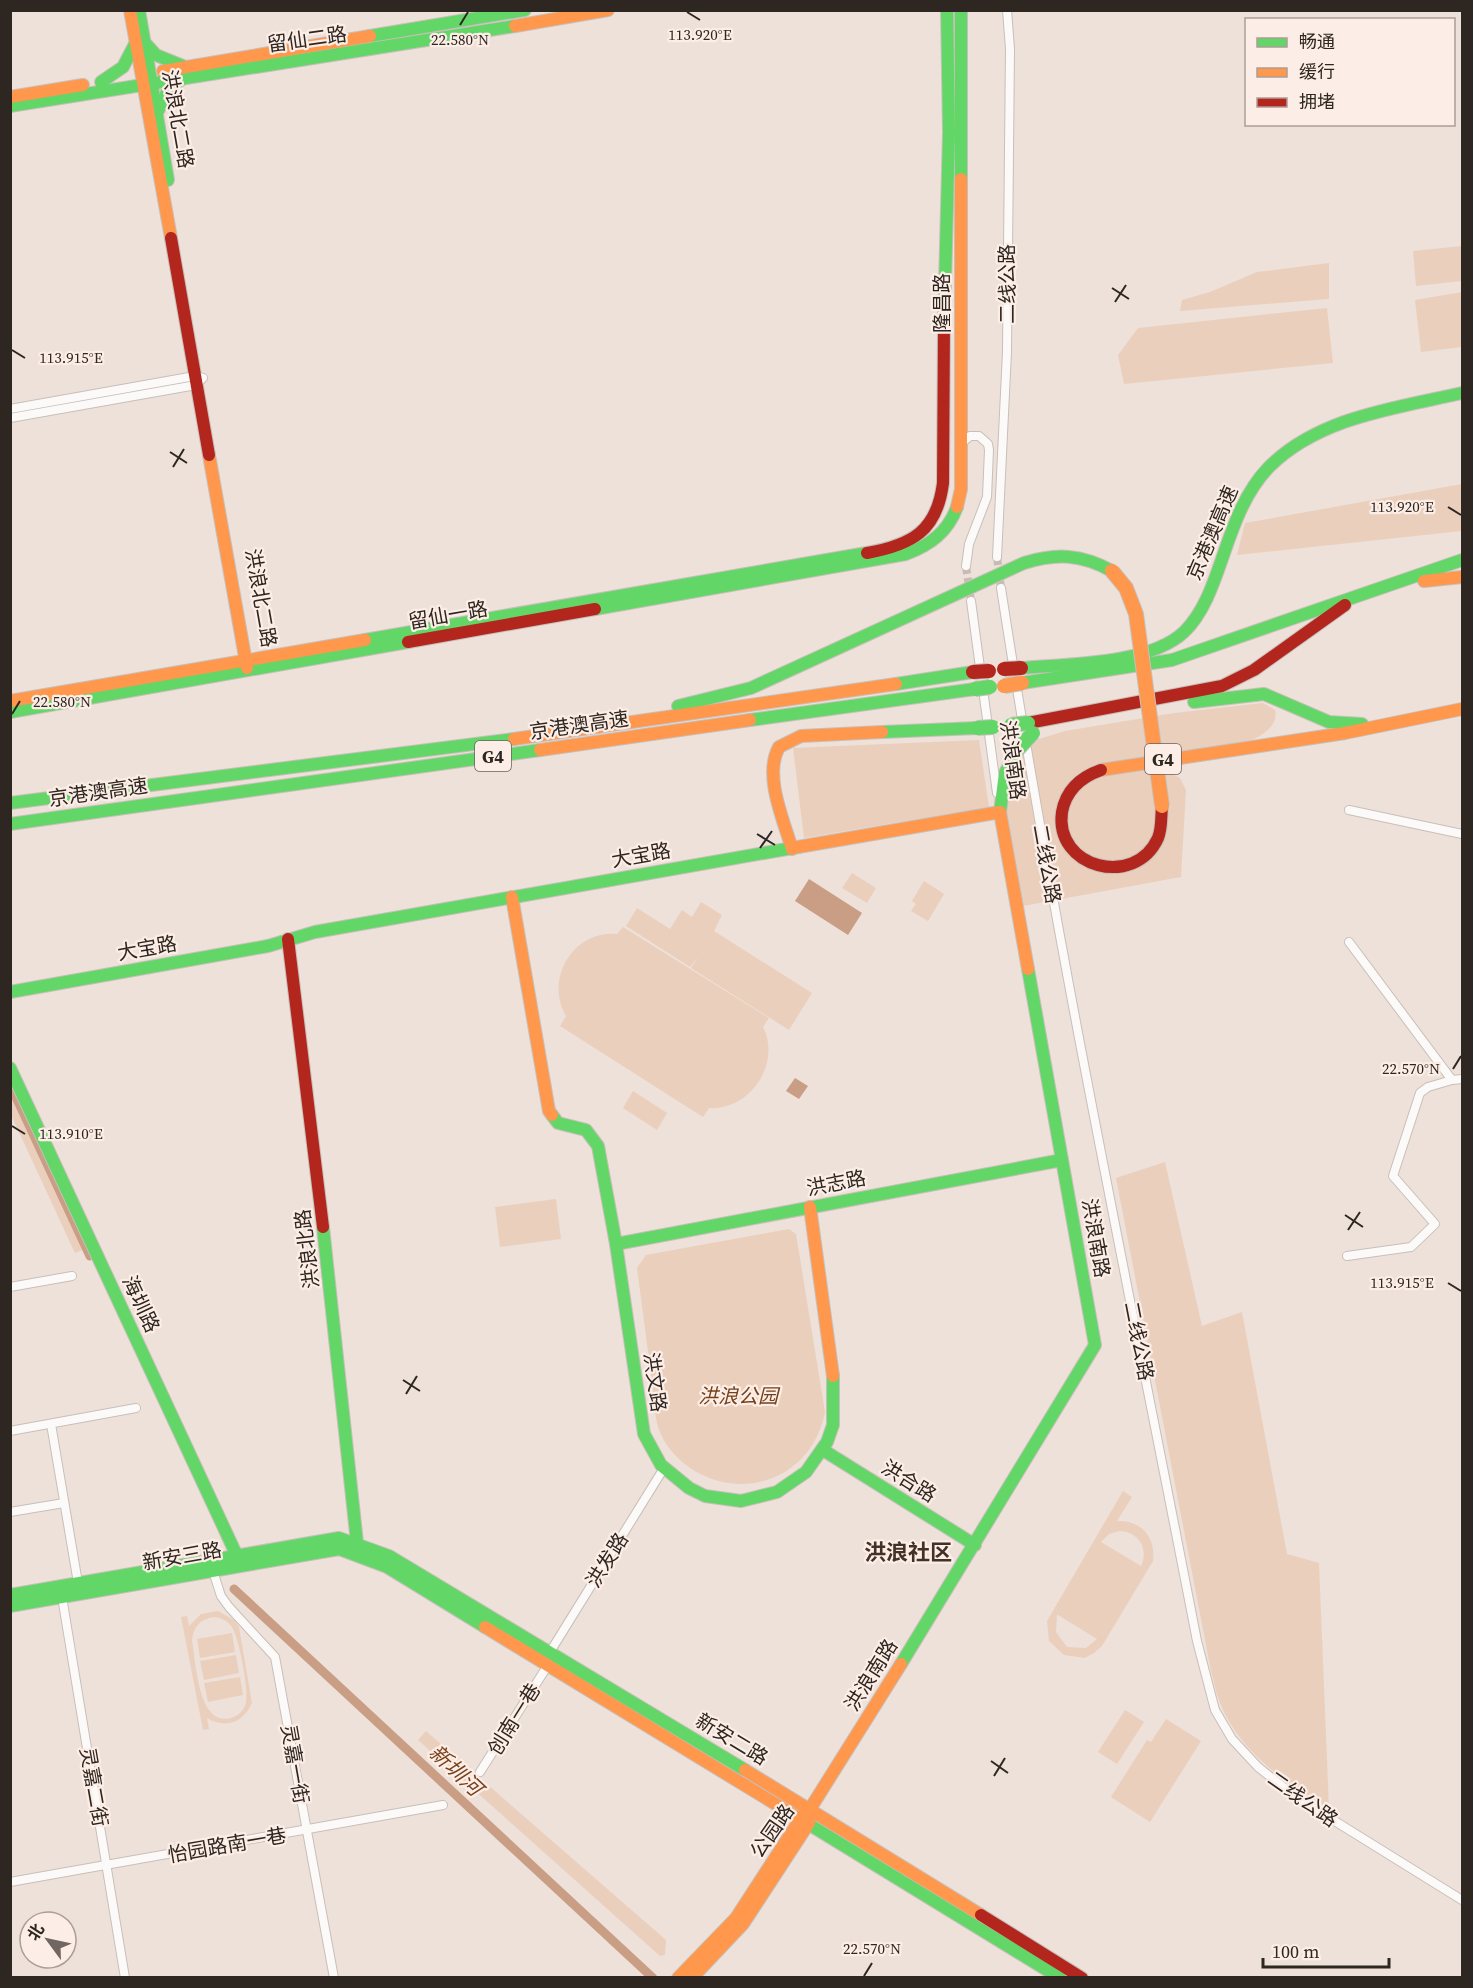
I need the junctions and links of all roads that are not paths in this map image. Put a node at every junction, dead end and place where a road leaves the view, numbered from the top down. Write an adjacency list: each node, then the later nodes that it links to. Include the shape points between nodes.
1 (130, 10): 8 (main road, 洪浪北二路)
2 (139, 10): 8 (main road, 洪浪北二路)
3 (525, 10): 9 (main road, 留仙二路)
4 (608, 10): 9 (main road, 留仙二路, via 433,41)
5 (947, 10): 20 (main road, 隆昌路, via 949,132 942,493 939,510 925,530)
6 (961, 10): 19 (main road, 隆昌路)
7 (1007, 10): 21 (street, 二线公路, via 1007,352)
8 (140, 42): 9 (main road, via 163,60); 10 (main road, 洪浪北二路); 11 (main road, via 123,67)
9 (189, 71): 10 (main road, 留仙二路); 14 (main road, via 168,90)
10 (146, 78): 11 (main road, 留仙二路); 13 (main road, 留仙二路); 14 (main road, 洪浪北二路); 15 (main road, 洪浪北二路)
11 (101, 82): 12 (main road, 留仙二路)
12 (10, 97)
13 (10, 106)
14 (157, 115): 15 (main road, 洪浪北二路)
15 (198, 380): 17 (street); 18 (street); 29 (main road, 洪浪北二路); 30 (main road, 洪浪北二路)
16 (1462, 393): 39 (main road, 京港澳高速 / G4, bridge, via 1329,428 1299,443 1271,465 1241,506 1201,608 1187,629 1171,643 1127,656 973,672)
17 (10, 409)
18 (10, 418)
19 (962, 442): 20 (main road, 隆昌路, via 960,501 955,518 923,548); 23 (street, via 979,436 989,450 987,497 969,544)
20 (891, 553): 30 (main road, 留仙一路)
21 (997, 557)
22 (1462, 560): 26 (main road, G4)
23 (966, 566)
24 (1462, 577): 26 (main road)
25 (1001, 588): 82 (street, 二线公路, via 1058,927 1197,1641 1215,1710 1232,1739 1276,1783)
26 (1380, 588): 27 (main road, G4)
27 (1361, 594): 38 (main road, via 1254,670 1222,686); 43 (main road, 京港澳高速 / G4, bridge, via 1172,660)
28 (971, 601): 42 (street, 洪浪南路)
29 (240, 631): 30 (main road, 洪浪北二路); 31 (main road, via 238,651)
30 (249, 663): 31 (main road, 留仙一路); 35 (main road, 留仙一路)
31 (217, 665): 33 (main road, 留仙一路)
32 (1462, 700): 36 (main road)
33 (10, 701)
34 (1462, 709): 37 (main road, 京港澳高速 / G4)
35 (10, 712)
36 (1349, 723): 37 (main road); 38 (main road, via 1329,722 1272,696 1256,693)
37 (1384, 726): 39 (main road, 京港澳高速 / G4, bridge, via 1099,770 1080,780 1067,795 1061,813 1062,834 1073,851 1090,864 1106,869 1124,868 1141,861 1155,846 1162,806 1136,614 1126,588 1112,571 1077,555 1039,558 1009,568 751,688)
38 (1031, 728): 42 (main road, bridge, via 1005,773); 45 (main road, bridge, via 1011,725 788,739 778,748 773,761)
39 (558, 733): 40 (main road, 京港澳高速 / G4)
40 (10, 803)
41 (1349, 810): 44 (street)
42 (1000, 812): 45 (main road, 大宝路); 54 (main road, 洪浪南路)
43 (10, 824)
44 (1462, 834)
45 (792, 849): 46 (main road, 大宝路)
46 (512, 897): 47 (main road, 大宝路); 56 (main road, 洪文路, via 549,1112 558,1123 586,1130 596,1139)
47 (288, 939): 49 (main road, 大宝路, via 268,939); 50 (main road, 大宝路, via 268,946); 68 (main road, 洪浪北路)
48 (1349, 942): 53 (street)
49 (10, 984)
50 (10, 992)
51 (10, 1068): 69 (main road, 海圳路)
52 (1462, 1079): 53 (street)
53 (1452, 1080): 57 (street, via 1428,1087 1418,1097 1393,1176 1435,1224 1411,1247)
54 (1062, 1160): 55 (main road, 洪志路); 67 (main road, 洪浪南路, via 1095,1345)
55 (810, 1208): 56 (main road, 洪志路); 63 (main road, 洪文路, via 835,1396 833,1425)
56 (616, 1244): 64 (main road, 洪文路, via 639,1416 651,1450)
57 (1347, 1256)
58 (72, 1276): 59 (street)
59 (10, 1287)
60 (136, 1408): 61 (street)
61 (51, 1424): 62 (street); 65 (street)
62 (10, 1431)
63 (823, 1450): 64 (main road, 洪文路, via 792,1483 768,1495 741,1501 705,1496); 67 (main road, 洪合路)
64 (664, 1468): 75 (street, 洪发路)
65 (64, 1503): 66 (street); 71 (street)
66 (10, 1512)
67 (975, 1545): 78 (main road, 洪浪南路)
68 (358, 1550): 69 (main road, 新安三路, via 339,1538); 70 (main road, 新安三路, via 339,1549); 75 (main road, 新安二路)
69 (237, 1556): 71 (main road, 新安三路)
70 (213, 1571): 73 (main road, 新安三路); 79 (street, 灵嘉一街, via 221,1596 275,1657)
71 (78, 1583): 72 (main road, 新安三路)
72 (10, 1595)
73 (62, 1597): 74 (main road, 新安三路); 80 (street, 灵嘉二街)
74 (10, 1606)
75 (549, 1658): 76 (street, 创南一巷); 78 (main road, 新安二路)
76 (480, 1772)
77 (443, 1805): 79 (street, 怡园路南一巷)
78 (807, 1817): 85 (main road, 公园路, via 736,1918); 86 (main road, 公园路, via 743,1924); 87 (main road, 新安二路); 88 (main road, 新安二路)
79 (307, 1831): 80 (street, 怡园路南一巷); 84 (street, 灵嘉一街)
80 (107, 1866): 81 (street, 怡园路南一巷); 83 (street, 灵嘉二街)
81 (10, 1882)
82 (1462, 1900)
83 (125, 1977)
84 (333, 1977)
85 (678, 1977)
86 (692, 1977)
87 (1060, 1977)
88 (1082, 1977)

